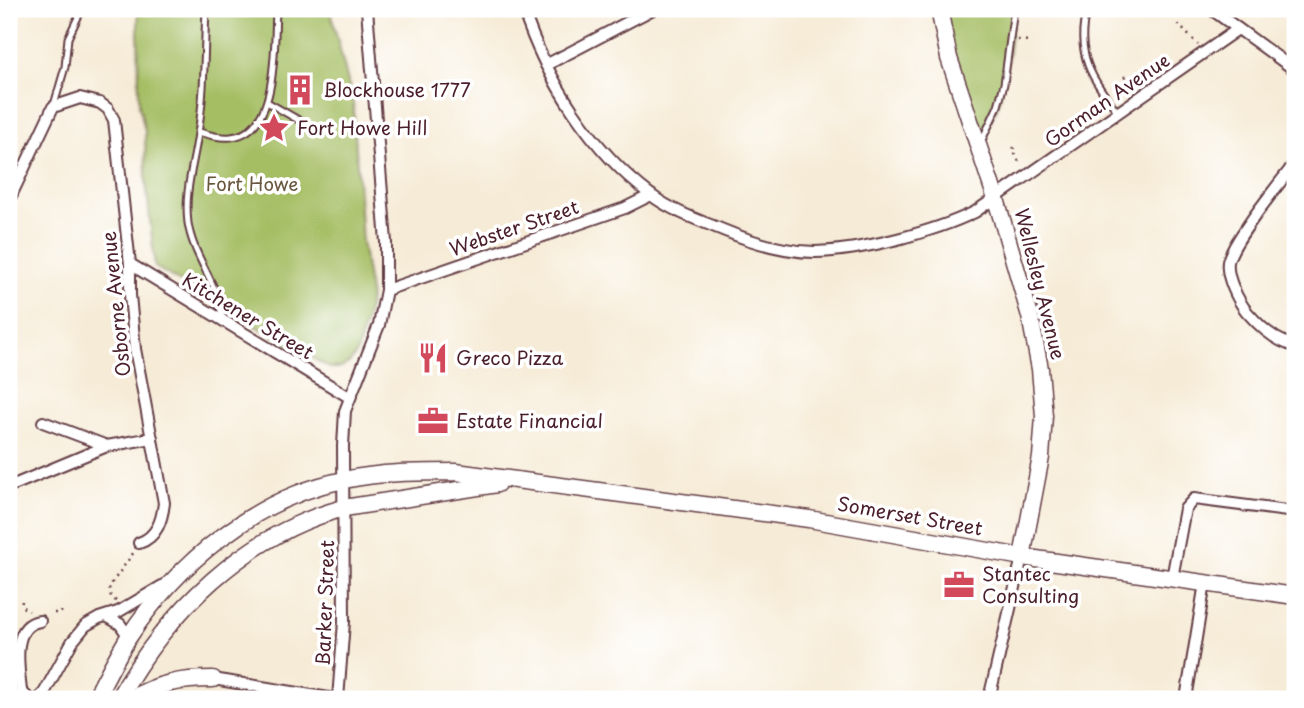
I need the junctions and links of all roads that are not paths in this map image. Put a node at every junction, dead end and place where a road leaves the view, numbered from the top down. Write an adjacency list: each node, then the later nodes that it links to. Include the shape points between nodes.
1 (82, 9): 15 (lane, via 68,38)
2 (206, 9): 18 (lane)
3 (276, 9): 14 (lane)
4 (367, 9): 25 (street, Barker Street)
5 (523, 9): 12 (street, Gorman Avenue)
6 (653, 9): 12 (street)
7 (939, 9): 19 (main road, Wellesley Avenue, via 949,58)
8 (1014, 9): 19 (lane, via 1001,95)
9 (1087, 9): 16 (lane, via 1082,31 1088,66)
10 (1211, 9): 11 (street)
11 (1238, 29): 13 (street); 16 (street, Gorman Avenue)
12 (546, 65): 21 (street, Gorman Avenue, via 595,141)
13 (1295, 70)
14 (267, 102): 17 (lane); 18 (lane, via 257,123 242,134 218,137)
15 (53, 107): 23 (street); 24 (street, Osborne Avenue, via 80,98 100,103 114,120)
16 (1119, 113): 22 (street, Gorman Avenue)
17 (302, 122)
18 (199, 132): 26 (lane, via 186,191 188,225 221,303)
19 (978, 147): 22 (main road, Wellesley Avenue)
20 (1295, 163): 27 (street, via 1239,240 1228,263 1236,298 1243,307 1257,324)
21 (651, 195): 22 (street, Gorman Avenue, via 683,214 738,236 786,250 814,252 858,247 934,228); 25 (street, Webster Street)
22 (996, 199): 38 (main road, Wellesley Avenue, via 1030,316 1043,390 1041,457)
23 (9, 200)
24 (130, 264): 26 (street, Kitchener Street); 30 (street, Osborne Avenue, via 135,349)
25 (386, 290): 28 (street, Barker Street, via 374,340)
26 (222, 322): 28 (street, Kitchener Street)
27 (1295, 346)
28 (349, 397): 32 (street, Barker Street)
29 (43, 422): 31 (street)
30 (152, 438): 31 (street); 37 (street, Osborne Avenue, via 164,503 154,533)
31 (107, 446): 34 (street)
32 (344, 480): 33 (main road, Somerset Street, via 456,472); 35 (street, Barker Street); 39 (main road, Somerset Street, via 279,501 251,517)
33 (517, 481): 35 (main road, Somerset Street); 38 (main road, Somerset Street, via 809,519)
34 (9, 485)
35 (344, 508): 51 (main road, Somerset Street, via 265,541 205,586 163,630); 53 (street, Barker Street, via 344,622)
36 (1295, 512): 40 (street, via 1194,499 1185,509)
37 (139, 543)
38 (1022, 557): 40 (main road, Somerset Street); 54 (street, Wellesley Avenue)
39 (184, 570): 43 (street); 45 (main road, Somerset Street)
40 (1172, 578): 41 (main road, Somerset Street)
41 (1205, 583): 42 (main road, Somerset Street); 55 (street)
42 (1295, 596)
43 (108, 617): 45 (street); 49 (street, via 79,631)
44 (40, 621): 48 (street, via 28,626 19,641 21,691)
45 (129, 637): 50 (main road, Somerset Street)
46 (213, 679): 47 (street); 52 (main road, via 166,682)
47 (269, 694): 53 (street)
48 (29, 699)
49 (38, 699)
50 (94, 699)
51 (118, 699)
52 (131, 699)
53 (336, 699)
54 (989, 699)
55 (1186, 699)

